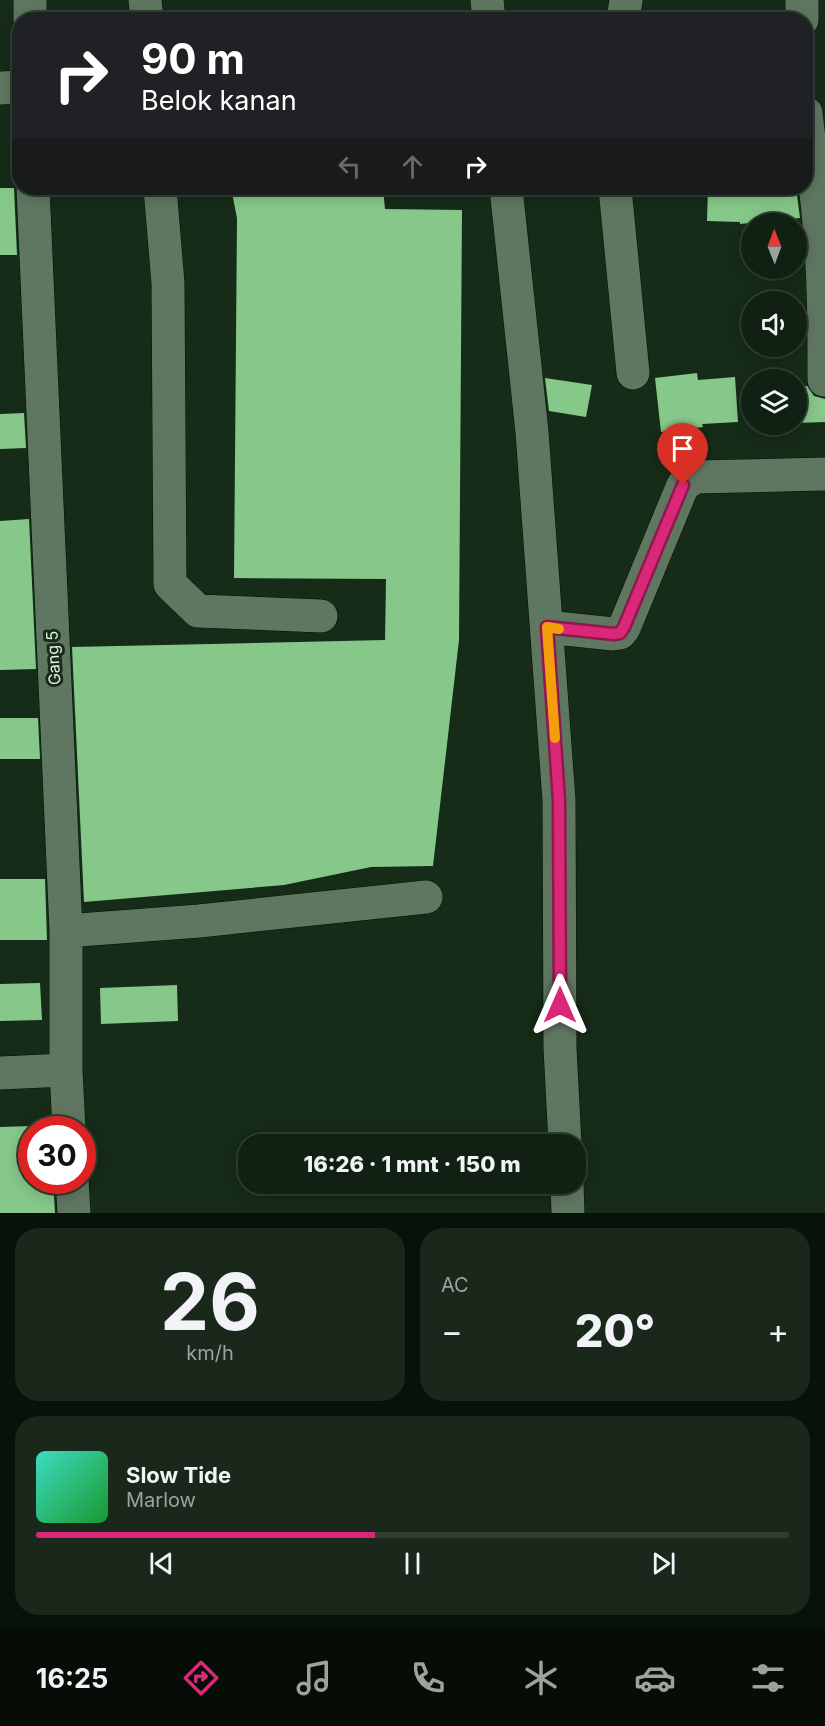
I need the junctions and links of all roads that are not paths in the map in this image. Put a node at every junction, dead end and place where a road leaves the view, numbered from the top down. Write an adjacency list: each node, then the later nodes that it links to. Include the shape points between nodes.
1 (817, 149): 7 (street)
2 (33, 195): 12 (street, Gang 5)
3 (161, 195): 9 (street, via 168,283 170,584 198,611)
4 (507, 195): 10 (street, via 532,432)
5 (616, 195): 6 (street)
6 (633, 373)
7 (824, 380)
8 (825, 474): 10 (street, via 696,477 683,485 620,633)
9 (321, 616)
10 (547, 627): 16 (street, via 559,800 560,1048)
11 (426, 897): 12 (street)
12 (66, 931): 13 (street, Gang 5)
13 (66, 1070): 14 (street); 15 (street, Gang 5)
14 (0, 1073)
15 (68, 1116)
16 (564, 1134)
17 (73, 1194): 19 (street)
18 (567, 1194): 20 (street)
19 (74, 1213)
20 (568, 1213)

